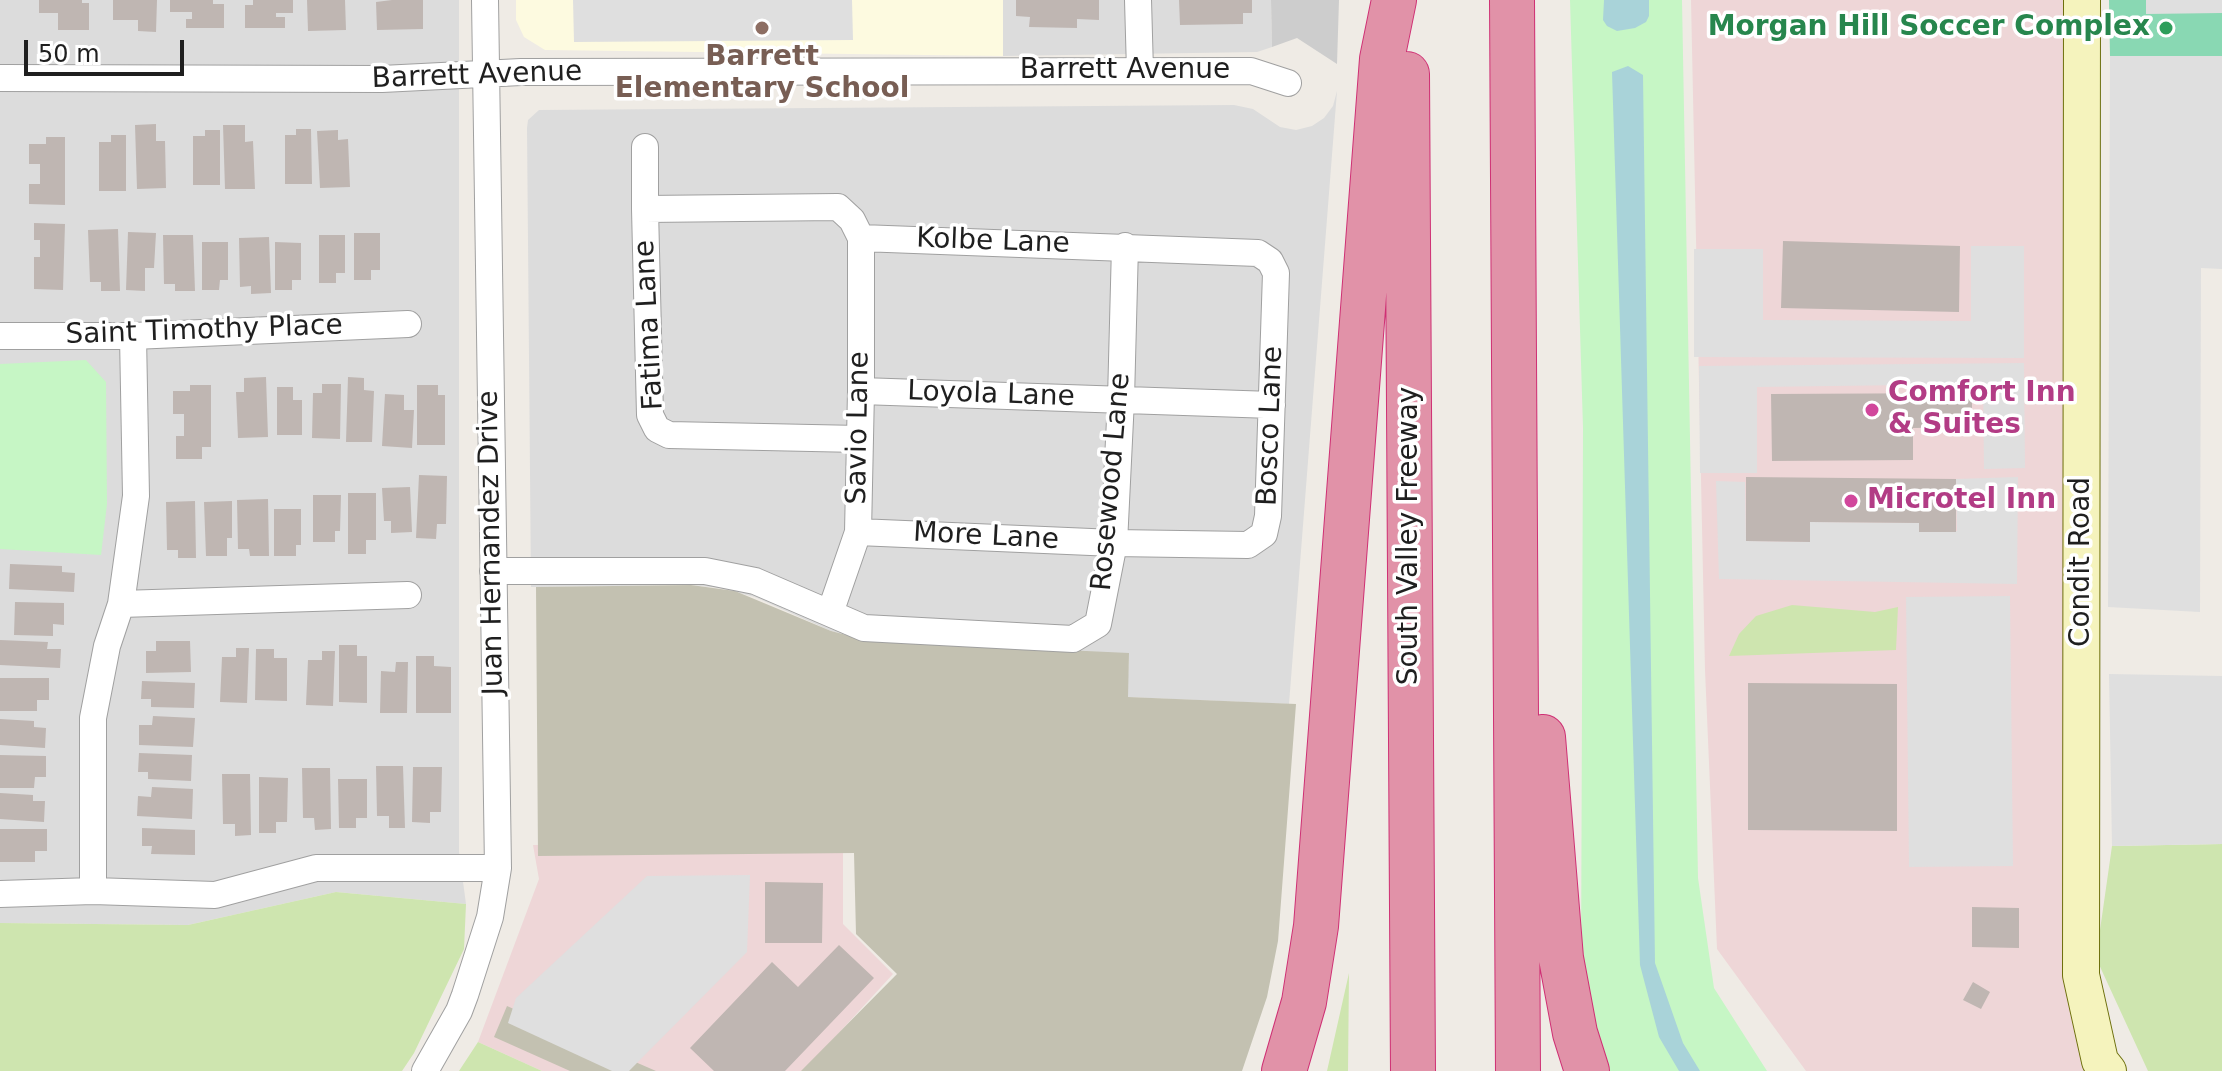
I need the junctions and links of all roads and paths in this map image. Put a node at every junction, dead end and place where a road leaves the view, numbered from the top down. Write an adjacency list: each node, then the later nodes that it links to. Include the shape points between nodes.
1 (485, 0): 8 (street, Juan Hernandez Drive)
2 (1138, 0): 7 (street)
3 (1394, 0): 34 (highway, via 1382,59 1316,926 1304,1002)
4 (1406, 0): 35 (highway, South Valley Freeway)
5 (1512, 0): 19 (highway)
6 (2082, 0): 38 (street, Condit Road, via 2081,975 2100,1061)
7 (1140, 71): 8 (street, Barrett Avenue); 10 (street, Barrett Avenue, via 1251,71)
8 (485, 74): 9 (street, Barrett Avenue, via 382,79); 26 (street, Juan Hernandez Drive)
9 (0, 78)
10 (1288, 83)
11 (645, 147): 12 (street, Fatima Lane)
12 (645, 209): 13 (street, Fatima Lane, via 838,207); 23 (street, Fatima Lane, via 650,415 657,429 669,435)
13 (861, 238): 14 (street, Kolbe Lane); 20 (street, Savio Lane)
14 (1125, 246): 15 (street, Kolbe Lane, via 1258,253); 21 (street, Rosewood Lane)
15 (1270, 261): 22 (street, Bosco Lane, via 1276,273)
16 (408, 324): 18 (street, Saint Timothy Place)
17 (0, 336): 18 (street, Saint Timothy Place)
18 (133, 336): 28 (street, via 136,496)
19 (1514, 367): 36 (highway); 37 (highway, via 1557,918 1566,994)
20 (861, 391): 21 (street, Loyola Lane); 23 (street, Savio Lane)
21 (1121, 399): 22 (street, Loyola Lane); 25 (street, Rosewood Lane)
22 (1272, 405): 25 (street, Bosco Lane, via 1264,534 1248,545)
23 (859, 439): 24 (street, Savio Lane)
24 (858, 532): 25 (street, More Lane); 29 (street, Savio Lane)
25 (1114, 543): 29 (street, Rosewood Lane, via 1098,624 1073,639 864,628)
26 (493, 571): 29 (street, Rosewood Lane, via 705,571 755,581); 30 (street, Juan Hernandez Drive)
27 (408, 595): 28 (street)
28 (121, 604): 31 (street, via 93,718)
29 (830, 613)
30 (498, 868): 31 (street, via 316,868 215,895); 33 (street, Juan Hernandez Drive, via 490,917 468,986)
31 (93, 891): 32 (street)
32 (0, 894)
33 (425, 1071)
34 (1284, 1071)
35 (1413, 1071)
36 (1518, 1071)
37 (1587, 1071)
38 (2108, 1071)

